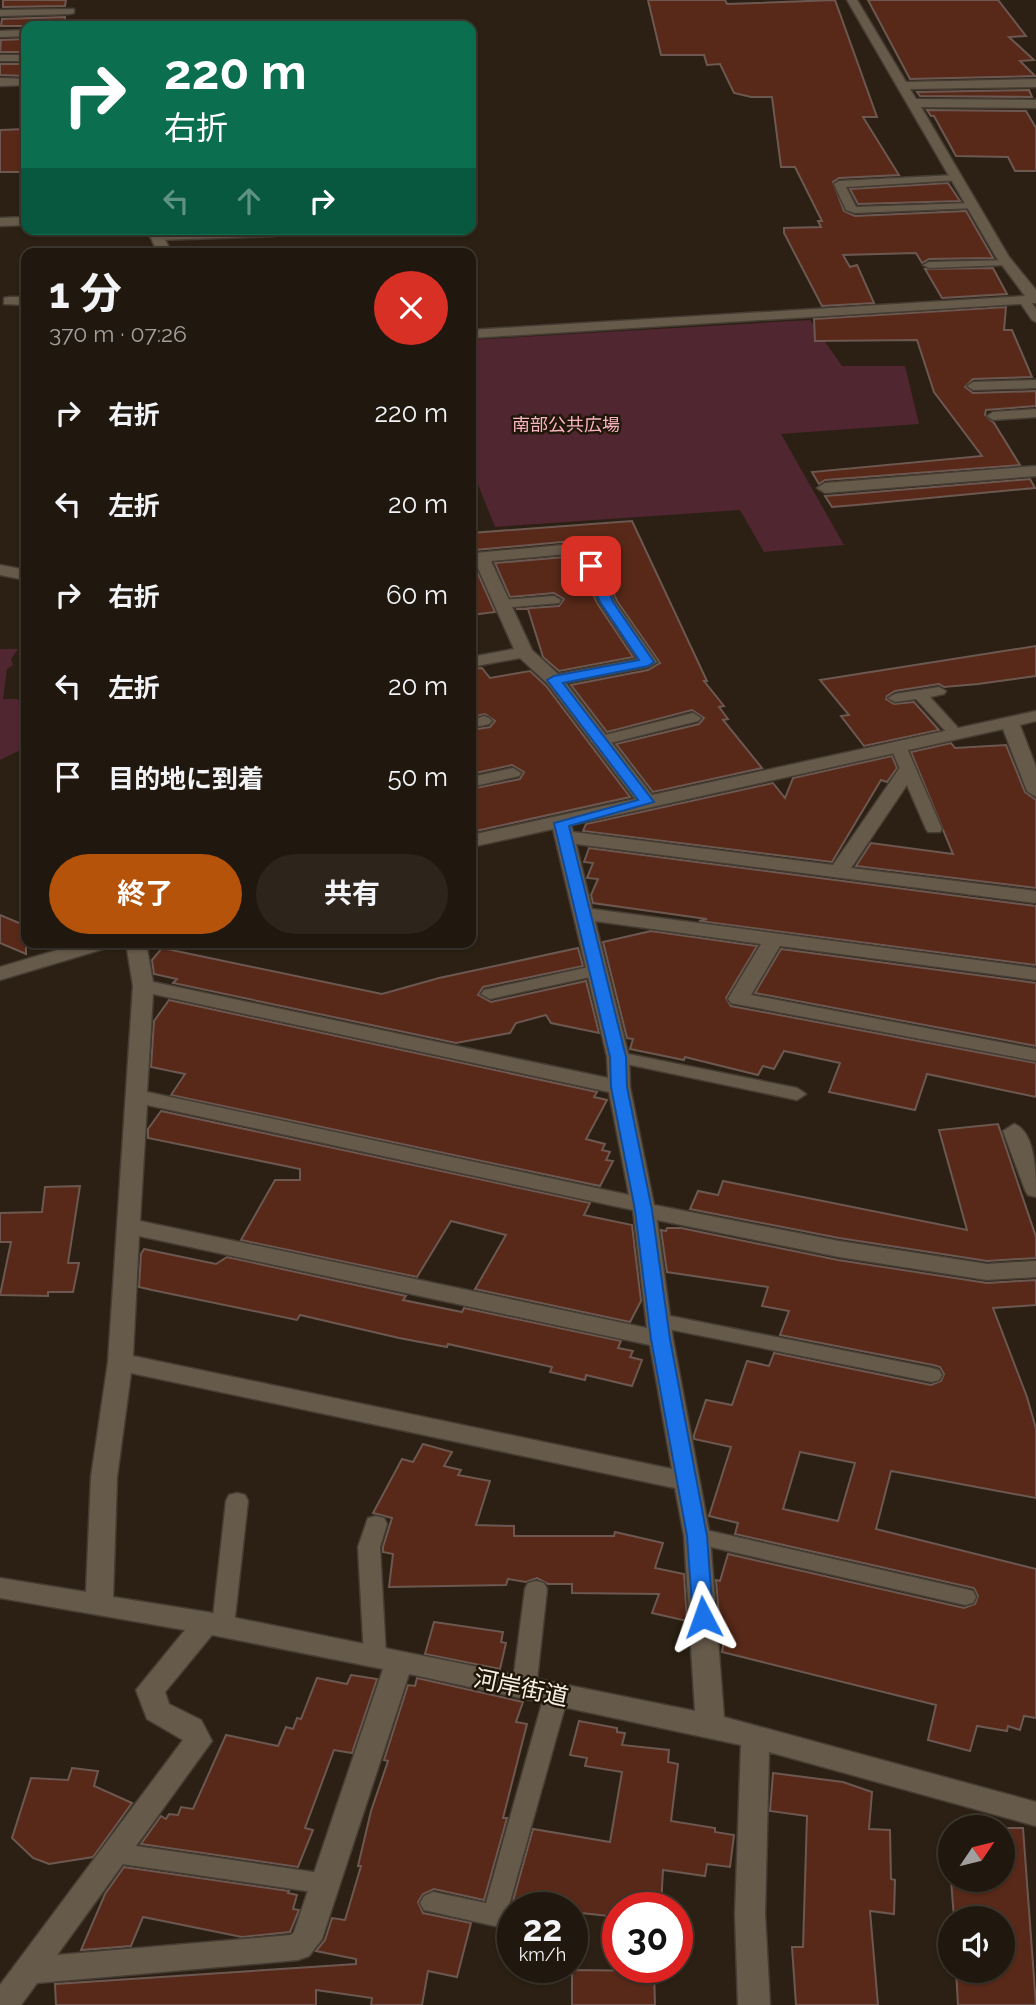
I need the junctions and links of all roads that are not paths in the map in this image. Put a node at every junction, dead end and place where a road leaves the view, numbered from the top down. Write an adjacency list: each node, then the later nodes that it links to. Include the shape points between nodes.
1 (852, 0): 11 (street)
2 (71, 6): 3 (street)
3 (0, 13)
4 (21, 33): 5 (street)
5 (0, 34)
6 (0, 58): 7 (street)
7 (21, 58)
8 (0, 82): 9 (street)
9 (21, 82)
10 (1036, 83): 11 (street)
11 (904, 86): 12 (street)
12 (911, 103): 13 (street); 14 (street)
13 (1036, 104)
14 (956, 178): 15 (street); 15 (lane, via 839,184 855,210)
15 (971, 206): 18 (street)
16 (0, 222): 17 (street)
17 (21, 222)
18 (1007, 262): 19 (lane); 20 (street)
19 (929, 265)
20 (1032, 299): 23 (lane); 24 (street)
21 (9, 301): 22 (street)
22 (21, 301)
23 (1036, 318)
24 (476, 334)
25 (1036, 384): 26 (lane)
26 (973, 386)
27 (1036, 413): 28 (lane)
28 (993, 416)
29 (1036, 471): 30 (street)
30 (825, 488)
31 (0, 570): 32 (street)
32 (21, 574)
33 (554, 600): 34 (lane)
34 (502, 604): 35 (street); 37 (street, via 481,557 584,548 607,602 648,662)
35 (524, 652): 36 (street); 37 (street)
36 (476, 661)
37 (554, 680): 45 (street)
38 (939, 691): 39 (lane)
39 (920, 695): 40 (lane); 44 (lane)
40 (895, 698)
41 (1036, 716): 43 (street)
42 (692, 718): 45 (lane)
43 (1009, 721): 44 (street); 50 (street)
44 (955, 733): 46 (street)
45 (598, 741): 51 (street)
46 (898, 746): 47 (lane); 51 (street)
47 (908, 770): 52 (lane); 55 (street)
48 (513, 773): 49 (lane)
49 (476, 781)
50 (1036, 792)
51 (647, 802): 53 (street)
52 (934, 829)
53 (563, 830): 54 (street); 55 (street); 57 (street)
54 (476, 840)
55 (838, 873): 56 (street)
56 (1036, 897)
57 (585, 914): 58 (street); 61 (street)
58 (774, 939): 63 (street); 66 (street, via 738,999)
59 (86, 948): 62 (street)
60 (137, 948): 64 (street)
61 (598, 970): 65 (lane); 67 (street)
62 (0, 974)
63 (1036, 974)
64 (143, 986): 68 (street); 70 (street)
65 (490, 995)
66 (1036, 1055)
67 (618, 1057): 68 (street); 69 (lane)
68 (619, 1087): 73 (street)
69 (796, 1094)
70 (136, 1096): 73 (street); 74 (street)
71 (1014, 1131): 72 (street)
72 (1036, 1190)
73 (643, 1208): 75 (street, via 839,1249 987,1272); 76 (street)
74 (127, 1226): 76 (street); 77 (street)
75 (1036, 1269)
76 (660, 1330): 78 (lane); 79 (street)
77 (120, 1362): 79 (street); 86 (street, via 104,1477)
78 (932, 1375)
79 (685, 1481): 82 (street)
80 (237, 1501): 87 (lane)
81 (376, 1524): 88 (lane, via 369,1547)
82 (697, 1536): 85 (lane); 91 (street)
83 (0, 1588): 86 (street, 河岸街道)
84 (536, 1589): 89 (lane)
85 (965, 1597)
86 (99, 1603): 87 (street, 河岸街道)
87 (215, 1624): 88 (street, 河岸街道); 94 (street, via 150,1690 157,1711 191,1728 198,1741)
88 (387, 1660): 89 (street, 河岸街道); 95 (street)
89 (524, 1689): 90 (street, 河岸街道)
90 (556, 1696): 91 (street, 河岸街道); 96 (lane, via 495,1915)
91 (710, 1725): 92 (street, 河岸街道)
92 (755, 1739): 93 (street, 河岸街道); 99 (street, via 750,1914)
93 (1036, 1814)
94 (115, 1853): 95 (lane); 97 (street)
95 (327, 1884): 97 (street, via 307,1940 298,1947)
96 (433, 1903)
97 (28, 1971): 98 (street)
98 (3, 2005)
99 (754, 2005)

